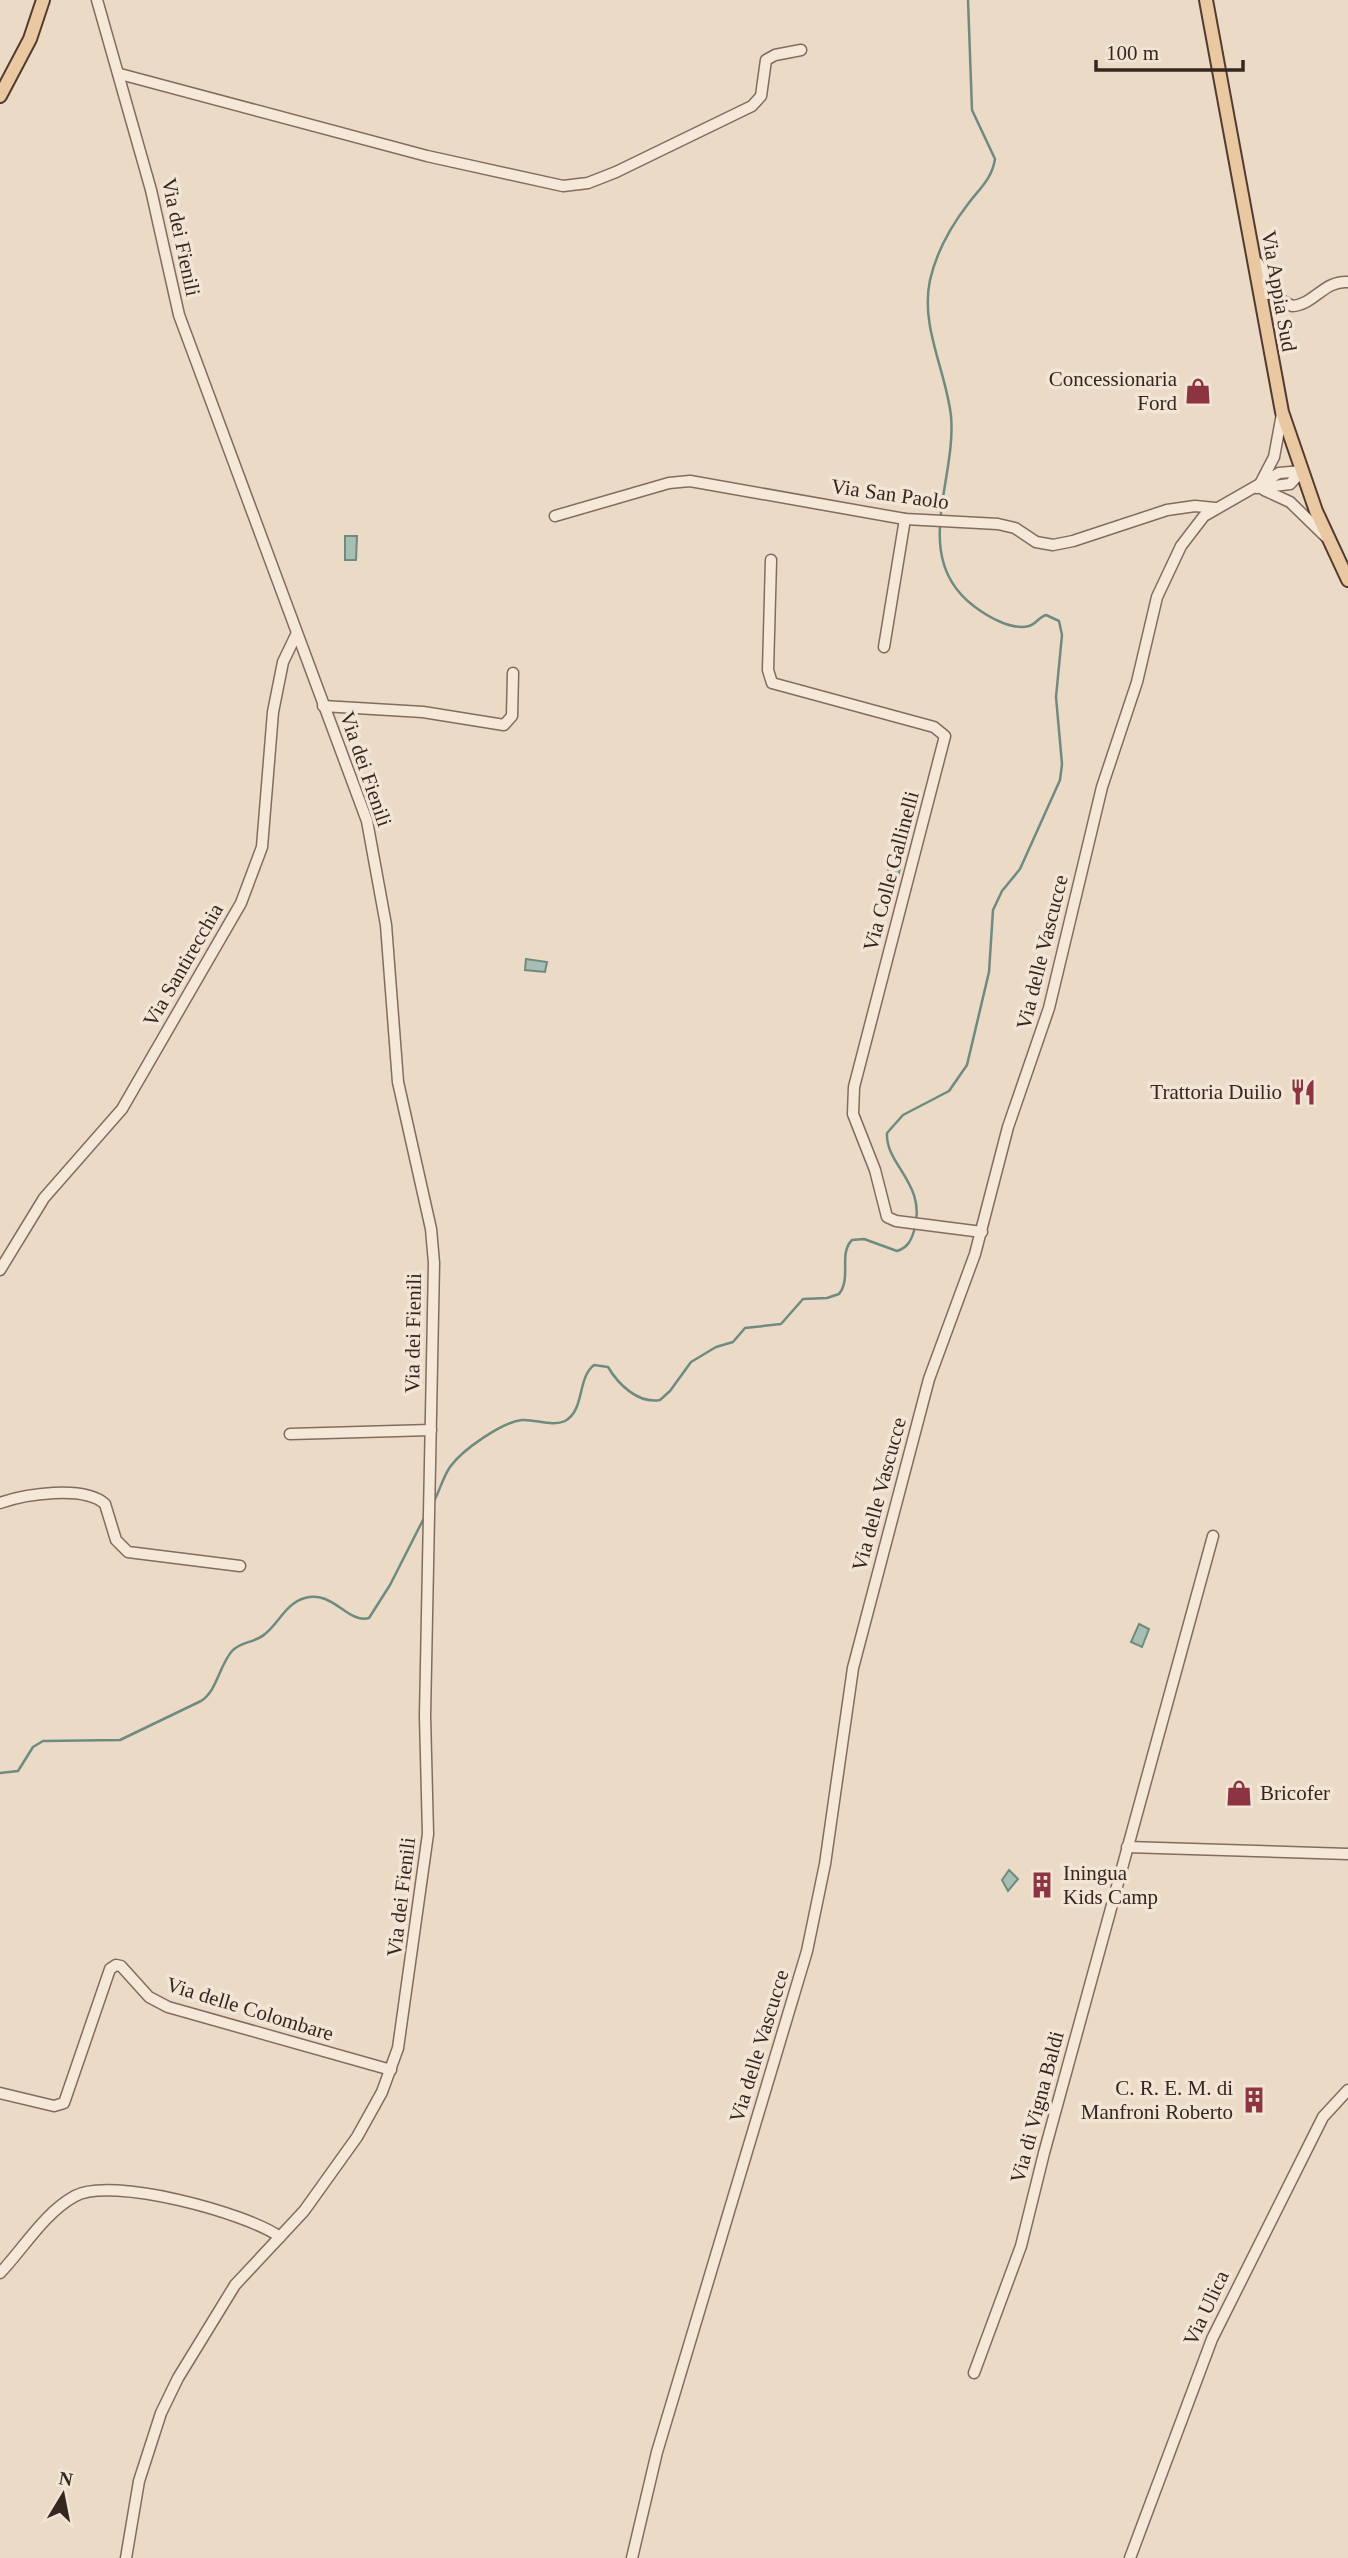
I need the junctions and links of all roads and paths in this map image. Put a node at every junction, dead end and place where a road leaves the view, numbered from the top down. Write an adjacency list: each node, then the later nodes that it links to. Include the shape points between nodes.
1 (43, 0): 6 (main road, via 30,39)
2 (97, 0): 5 (street, Via dei Fienili)
3 (1206, 0): 7 (main road, Via Appia Sud)
4 (801, 50): 5 (street, via 766,60 761,96 749,108 616,172 569,186 427,156)
5 (120, 74): 18 (street, Via dei Fienili, via 154,199 176,307)
6 (0, 96)
7 (1251, 243): 8 (street, via 1270,290 1287,304 1298,305 1330,284); 9 (main road, Via Appia Sud)
8 (1348, 282)
9 (1282, 411): 10 (main road, Via Appia Sud); 11 (street, via 1272,463)
10 (1301, 471): 11 (street, Via delle Vascucce, via 1282,472); 15 (main road, Via Appia Sud)
11 (1257, 488): 12 (street, Via delle Vascucce); 15 (street, via 1290,502)
12 (1215, 508): 14 (street, Via San Paolo, via 1167,510 1053,545 1007,526); 22 (street, Via delle Vascucce, via 1189,534 1157,597 1136,687 1102,787 1049,1008 1008,1127)
13 (555, 516): 14 (street, Via San Paolo, via 690,481)
14 (905, 519): 19 (street)
15 (1328, 539): 17 (main road, Via Appia Sud)
16 (771, 560): 22 (street, Via Colle Gallinelli, via 768,674 772,683 936,728 945,736 852,1096 853,1114 889,1219)
17 (1348, 580)
18 (296, 635): 21 (street, Via dei Fienili); 23 (street, Via Santirecchia, via 281,671 271,729 262,843 243,898 118,1114 44,1198)
19 (884, 647)
20 (513, 673): 21 (street, via 512,716 504,725 423,712)
21 (323, 706): 24 (street, Via dei Fienili, via 371,841 386,925 398,1082 433,1240)
22 (982, 1232): 38 (street, Via delle Vascucce, via 929,1379 858,1649 807,1951 660,2441)
23 (0, 1270)
24 (431, 1430): 25 (street); 31 (street, Via dei Fienili, via 425,1716 428,1843 406,2006)
25 (290, 1434)
26 (0, 1503): 28 (street, via 33,1496 90,1495 105,1504 116,1540 128,1552)
27 (1213, 1536): 29 (street, Via di Vigna Baldi)
28 (240, 1566)
29 (1127, 1847): 30 (street); 36 (street, Via di Vigna Baldi, via 1021,2246)
30 (1348, 1854)
31 (391, 2070): 33 (street, Via delle Colombare, via 168,2007 149,1997 116,1965 110,1969 64,2103 54,2106); 34 (street, Via dei Fienili, via 357,2137)
32 (1348, 2090): 39 (street, Via Ulica, via 1323,2117 1222,2317)
33 (0, 2093)
34 (280, 2238): 35 (street, via 260,2224 232,2214 99,2189 78,2194 57,2209); 37 (street, Via dei Fienili, via 231,2289 170,2393 139,2481)
35 (0, 2273)
36 (974, 2373)
37 (126, 2558)
38 (632, 2558)
39 (1130, 2558)

